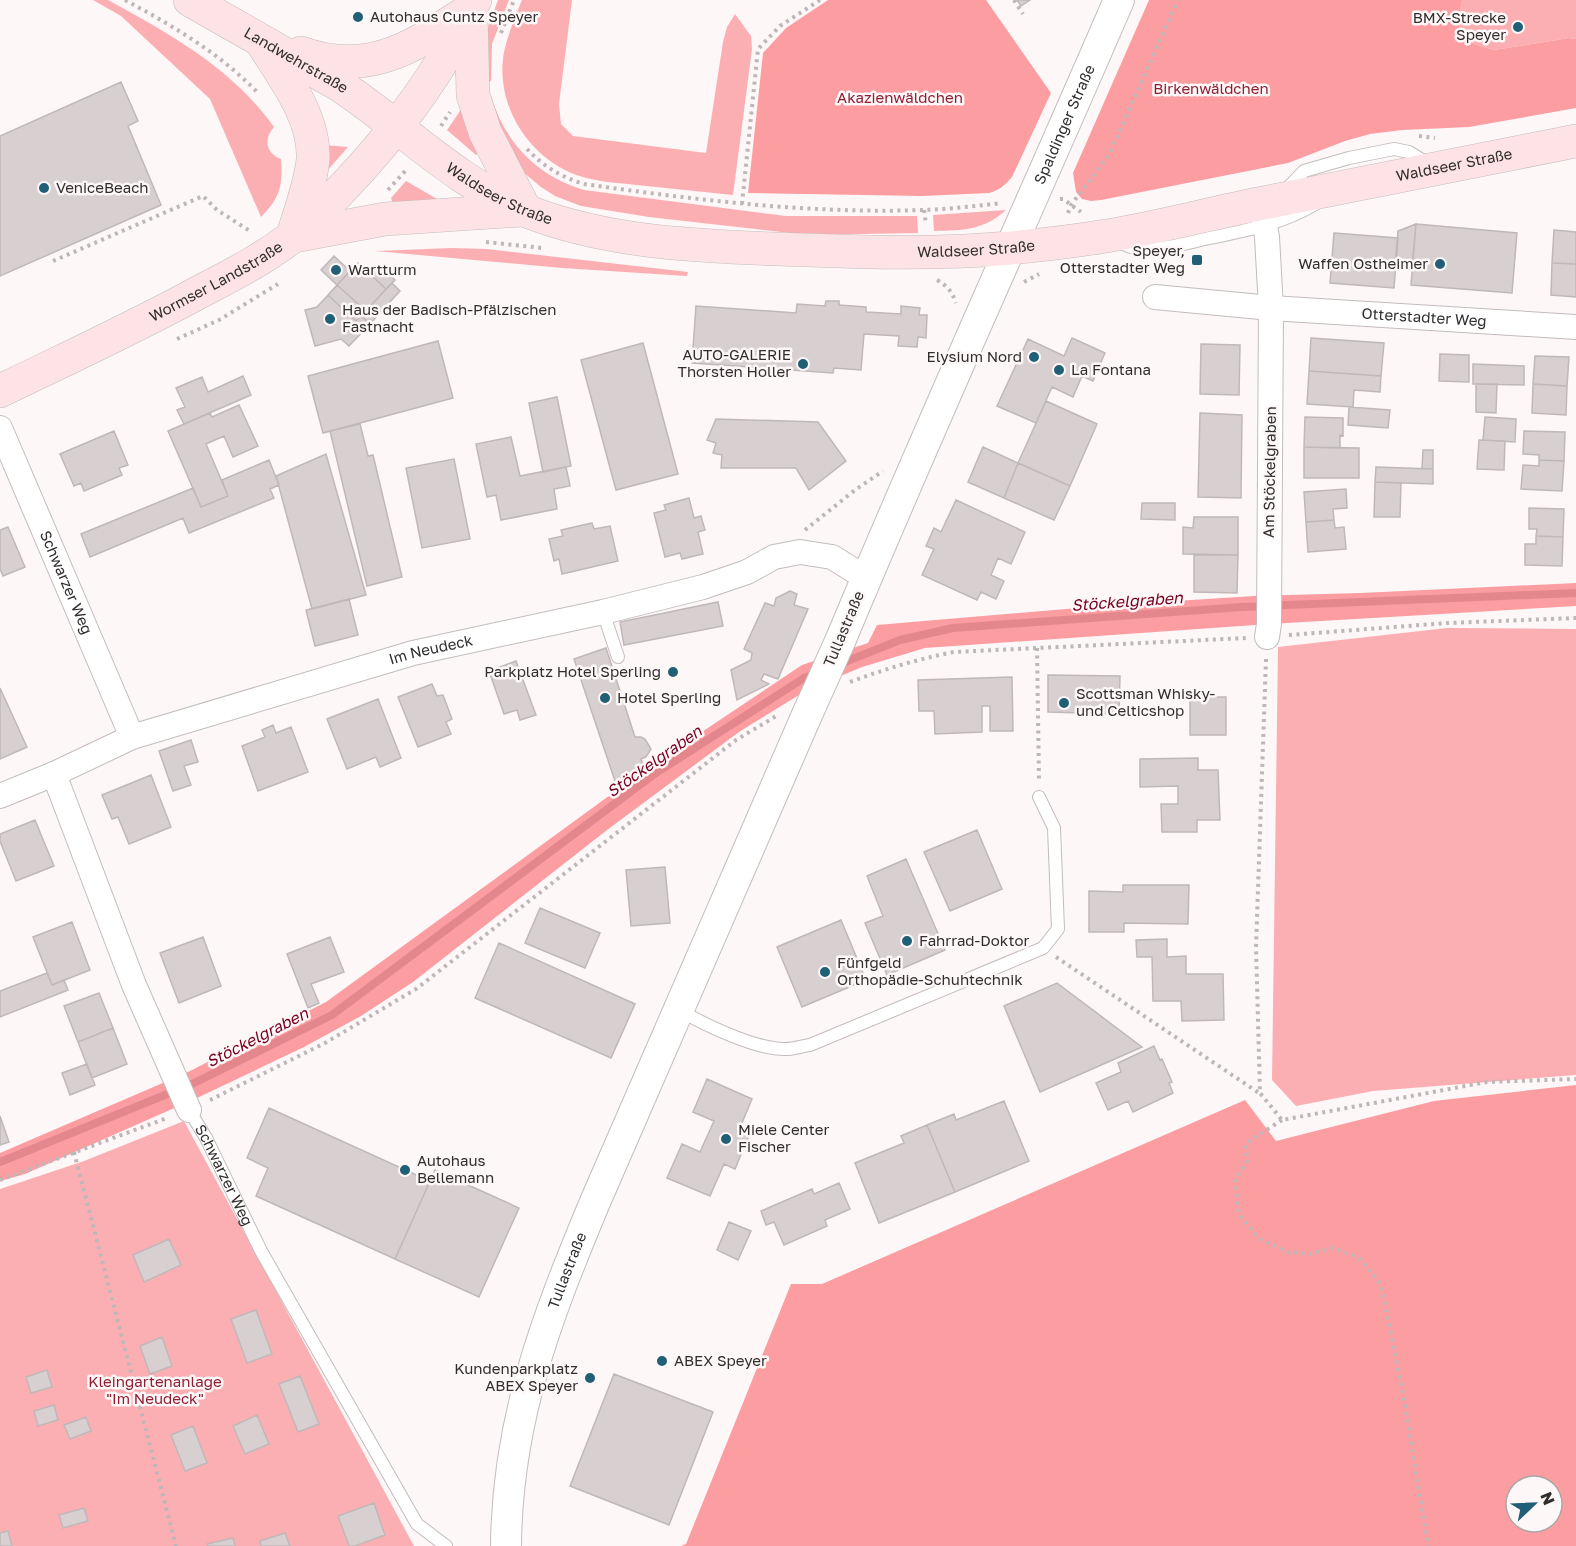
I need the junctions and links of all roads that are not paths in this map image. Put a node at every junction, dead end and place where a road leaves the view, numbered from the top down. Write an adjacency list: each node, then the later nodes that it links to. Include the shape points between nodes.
1 (190, 0): 4 (main road, Landwehrstraße)
2 (1119, 0): 11 (street, Spaldinger Straße)
3 (473, 5): 4 (main road, via 408,48 384,58 339,61 307,56); 5 (main road, Wormser Landstraße, via 451,48); 8 (main road, via 473,95 485,132)
4 (260, 39): 5 (main road, Landwehrstraße, via 348,90); 10 (main road, via 296,99 311,140 313,159)
5 (396, 128): 8 (main road, Waldseer Straße, via 455,171); 10 (main road, Wormser Landstraße)
6 (1576, 141): 7 (main road, Waldseer Straße)
7 (1436, 169): 9 (main road, Waldseer Straße, via 1344,187); 9 (lane, via 1409,152 1394,149 1349,158 1304,171)
8 (525, 210): 10 (main road, via 386,219); 11 (main road, Waldseer Straße, via 583,230 732,248 928,253)
9 (1267, 210): 11 (main road, Waldseer Straße); 13 (street)
10 (292, 237): 15 (main road, Wormser Landstraße, via 152,317)
11 (1009, 248): 17 (street, Tullastraße)
12 (1155, 297): 13 (street, Otterstadter Weg)
13 (1271, 308): 14 (street, Otterstadter Weg); 19 (street, Am Stöckelgraben)
14 (1576, 327)
15 (0, 391)
16 (0, 428): 21 (street, Schwarzer Weg)
17 (866, 578): 18 (street, Im Neudeck, via 832,557 800,552 774,556 747,572 703,587); 25 (street, Tullastraße, bridge, via 841,639 795,714)
18 (603, 612): 20 (lane); 21 (street, Im Neudeck, via 413,653)
19 (1268, 631)
20 (618, 657)
21 (132, 737): 22 (street, Im Neudeck)
22 (54, 774): 23 (street, Im Neudeck); 26 (street, Schwarzer Weg, via 134,985)
23 (0, 796)
24 (1039, 796): 25 (lane, via 1054,828 1058,929 1043,948 810,1045 786,1049 752,1043)
25 (678, 1010): 28 (street, Tullastraße, via 573,1255 537,1350 513,1458)
26 (188, 1106): 27 (lane, Schwarzer Weg, via 261,1251 417,1524)
27 (446, 1546)
28 (506, 1546)

